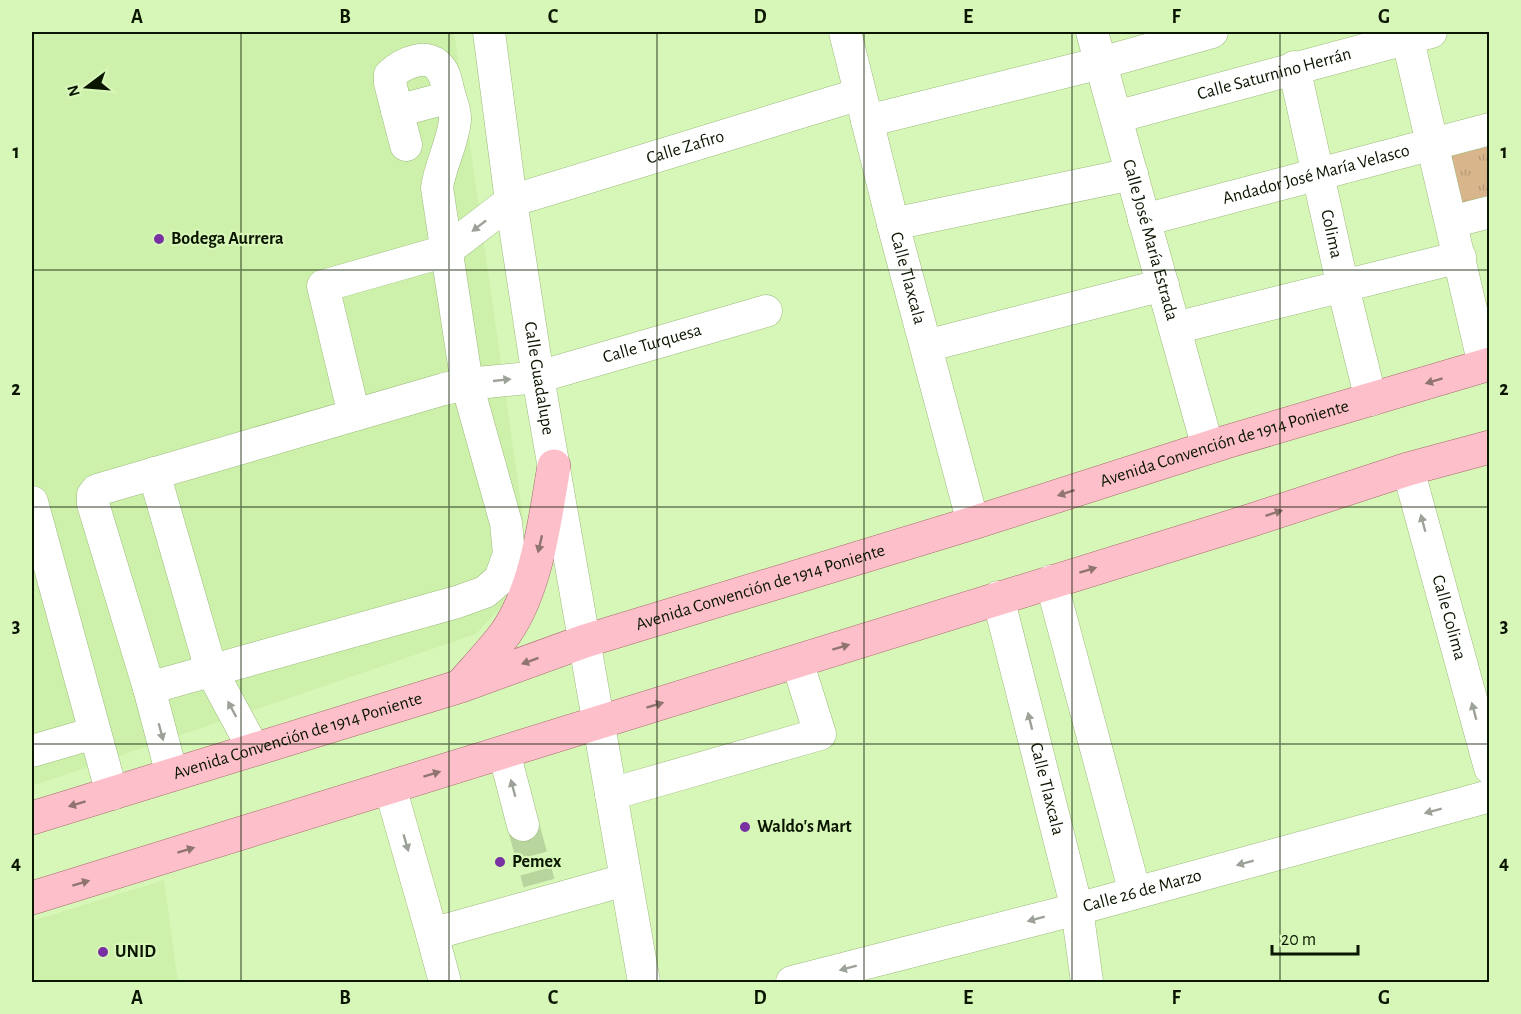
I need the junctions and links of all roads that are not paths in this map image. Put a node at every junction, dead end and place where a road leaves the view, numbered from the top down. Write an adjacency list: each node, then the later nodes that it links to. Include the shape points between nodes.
1 (489, 32): 17 (street, Calle Guadalupe)
2 (845, 32): 9 (street, Calle Tlaxcala)
3 (1092, 32): 6 (street, Calle José María Estrada)
4 (1212, 32): 6 (street, Calle Zafiro)
5 (1415, 33): 7 (street, Calle Saturnino Herrán); 13 (street)
6 (1101, 63): 9 (street, Calle Zafiro); 11 (street, Calle José María Estrada)
7 (1294, 67): 11 (street, Calle Saturnino Herrán); 16 (street, Colima)
8 (450, 97): 10 (street); 10 (street, via 443,71 435,62 411,62 390,75); 22 (street, via 455,118 437,188)
9 (864, 107): 17 (street, Calle Zafiro); 21 (street, Calle Tlaxcala)
10 (397, 111): 14 (street)
11 (1116, 117): 15 (street, Calle José María Estrada)
12 (1490, 129): 13 (street, Andador José María Velasco)
13 (1433, 144): 16 (street, Andador José María Velasco); 20 (street)
14 (406, 145)
15 (1132, 174): 19 (street, Calle José María Estrada); 21 (street)
16 (1318, 174): 19 (street, Andador José María Velasco); 25 (street, Colima)
17 (511, 201): 22 (street, one-way to 22); 30 (street, Calle Guadalupe)
18 (1490, 212): 20 (street)
19 (1144, 220): 24 (street, Calle José María Estrada)
20 (1451, 222): 23 (street)
21 (893, 224): 28 (street, Calle Tlaxcala)
22 (446, 251): 31 (street); 33 (street, via 323,286)
23 (1460, 257): 25 (street); 29 (street)
24 (1162, 285): 27 (street, Calle José María Estrada); 28 (street)
25 (1343, 287): 27 (street); 32 (street, Colima)
26 (766, 311): 30 (street, Calle Turquesa)
27 (1174, 328): 35 (street, Calle José María Estrada)
28 (926, 346): 40 (street, Calle Tlaxcala)
29 (1487, 365): 32 (main road, Avenida Convención de 1914 Poniente, one-way to 32)
30 (538, 377): 31 (street, Calle Turquesa, one-way to 30); 36 (street, Calle Guadalupe)
31 (467, 384): 33 (street, Calle Turquesa); 45 (street, via 506,523 509,554 500,579 485,591 458,602)
32 (1371, 400): 35 (main road, Avenida Convención de 1914 Poniente)
33 (354, 415): 38 (street, Calle Turquesa)
34 (1490, 447): 37 (main road)
35 (1208, 448): 40 (main road, Avenida Convención de 1914 Poniente, one-way to 40)
36 (554, 466): 43 (street, Calle Guadalupe); 46 (main road, one-way to 46, via 532,577 506,633)
37 (1408, 469): 41 (main road, one-way to 37); 53 (street, Calle Colima, one-way to 37)
38 (154, 473): 45 (street); 47 (street, Calle Turquesa, via 97,490 93,495)
39 (32, 510): 49 (street)
40 (973, 523): 43 (main road, Avenida Convención de 1914 Poniente)
41 (1051, 581): 42 (main road); 62 (street)
42 (998, 597): 44 (main road, one-way to 42); 64 (street, Calle Tlaxcala, one-way to 42)
43 (585, 641): 46 (main road, Avenida Convención de 1914 Poniente, one-way to 46); 48 (street, Calle Guadalupe)
44 (797, 661): 48 (main road, one-way to 44); 57 (street, via 820,734)
45 (211, 670): 47 (street); 50 (street, one-way to 45)
46 (461, 686): 50 (main road, Avenida Convención de 1914 Poniente)
47 (150, 688): 54 (street, one-way to 54)
48 (599, 722): 52 (main road); 57 (street, Calle Guadalupe)
49 (94, 733): 51 (street); 56 (street)
50 (253, 748): 54 (main road, Avenida Convención de 1914 Poniente)
51 (32, 751)
52 (504, 752): 55 (main road, one-way to 52); 60 (street, one-way to 52)
53 (1490, 768)
54 (172, 775): 56 (main road, Avenida Convención de 1914 Poniente)
55 (390, 787): 63 (main road, one-way to 55); 65 (street, one-way to 65)
56 (112, 794): 59 (main road, Avenida Convención de 1914 Poniente, one-way to 59)
57 (611, 794): 61 (street, Calle Guadalupe)
58 (1490, 796): 62 (street, Calle 26 de Marzo, one-way to 62)
59 (32, 818)
60 (523, 825)
61 (625, 880): 65 (street, via 542,893); 66 (street, Calle Guadalupe)
62 (1135, 893): 64 (street, Calle 26 de Marzo)
63 (32, 898)
64 (1077, 909): 68 (street, Calle 26 de Marzo, one-way to 68); 69 (street, Calle Tlaxcala)
65 (432, 934): 67 (street)
66 (636, 981)
67 (445, 982)
68 (792, 982)
69 (1087, 982)

